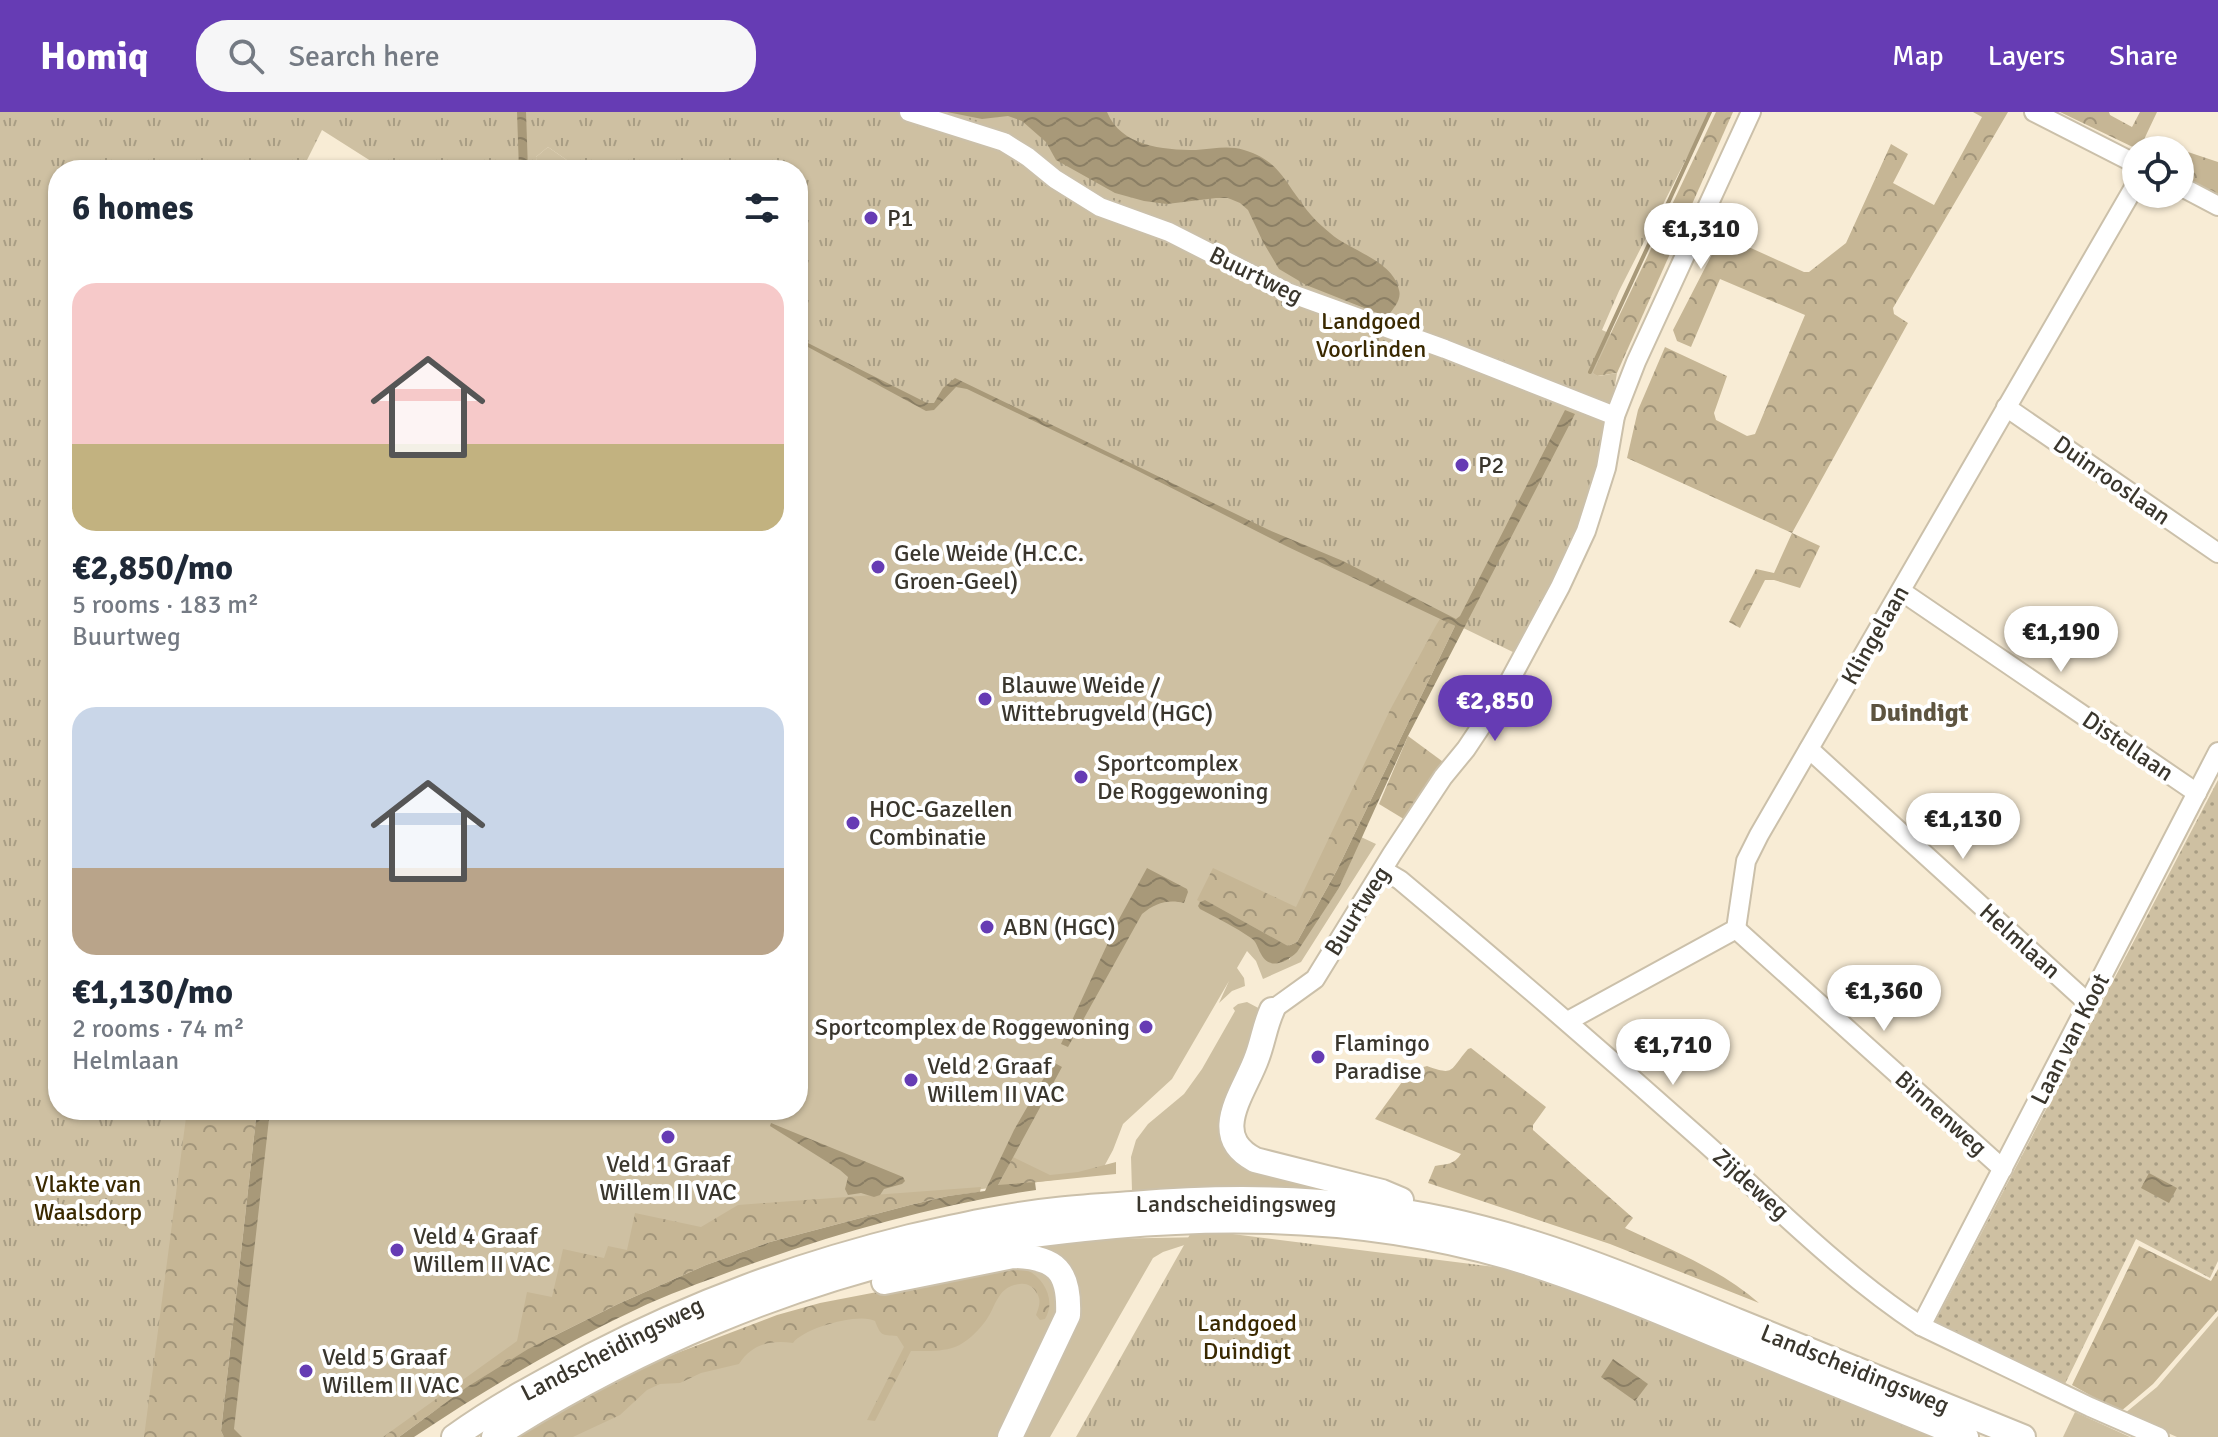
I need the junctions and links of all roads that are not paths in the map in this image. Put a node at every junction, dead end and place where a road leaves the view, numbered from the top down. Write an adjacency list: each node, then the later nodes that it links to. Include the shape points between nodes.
1 (909, 112): 9 (street, Buurtweg, via 1004,142 1100,207 1169,232 1287,292)
2 (1751, 112): 9 (street, Buurtweg)
3 (2034, 112): 4 (street)
4 (2122, 157)
5 (2194, 193): 6 (street)
6 (2218, 206)
7 (2122, 208): 8 (street, Klingelaan)
8 (2006, 407): 10 (street, Duinrooslaan); 11 (street, Klingelaan)
9 (1615, 416): 15 (street, Buurtweg, via 1586,531 1560,587 1502,695)
10 (2218, 553)
11 (1901, 591): 12 (street, Klingelaan); 14 (street, Distellaan)
12 (1809, 749): 16 (street, Klingelaan, via 1746,861); 17 (street, Helmlaan)
13 (2218, 752): 14 (street, Laan van Koot)
14 (2197, 793): 17 (street, Laan van Koot)
15 (1383, 870): 18 (street, Buurtweg, via 1315,979); 19 (street, Zijdeweg)
16 (1736, 929): 19 (street); 20 (street, Binnenweg)
17 (2089, 1004): 20 (street, Laan van Koot)
18 (1272, 1010): 21 (main road, via 1232,1112 1232,1134 1239,1149 1255,1160 1382,1192)
19 (1568, 1021): 23 (street, Zijdeweg, via 1845,1268)
20 (2003, 1169): 23 (street, Laan van Koot)
21 (1448, 1220): 24 (main road, Landscheidingsweg, via 1347,1203 1180,1200 1054,1210 955,1226 857,1250 707,1301 542,1382); 28 (main road, Landscheidingsweg, via 1578,1257)
22 (791, 1293): 25 (main road, Landscheidingsweg, via 645,1352); 26 (main road, via 841,1291 1013,1256 1050,1262 1069,1296 1068,1315); 27 (main road, Landscheidingsweg, via 953,1248 1059,1231 1177,1220 1343,1224 1427,1238 1557,1273)
23 (1921, 1326): 29 (street, Zijdeweg)
24 (454, 1437)
25 (494, 1437)
26 (1010, 1437)
27 (1966, 1437)
28 (2023, 1437)
29 (2159, 1437)

